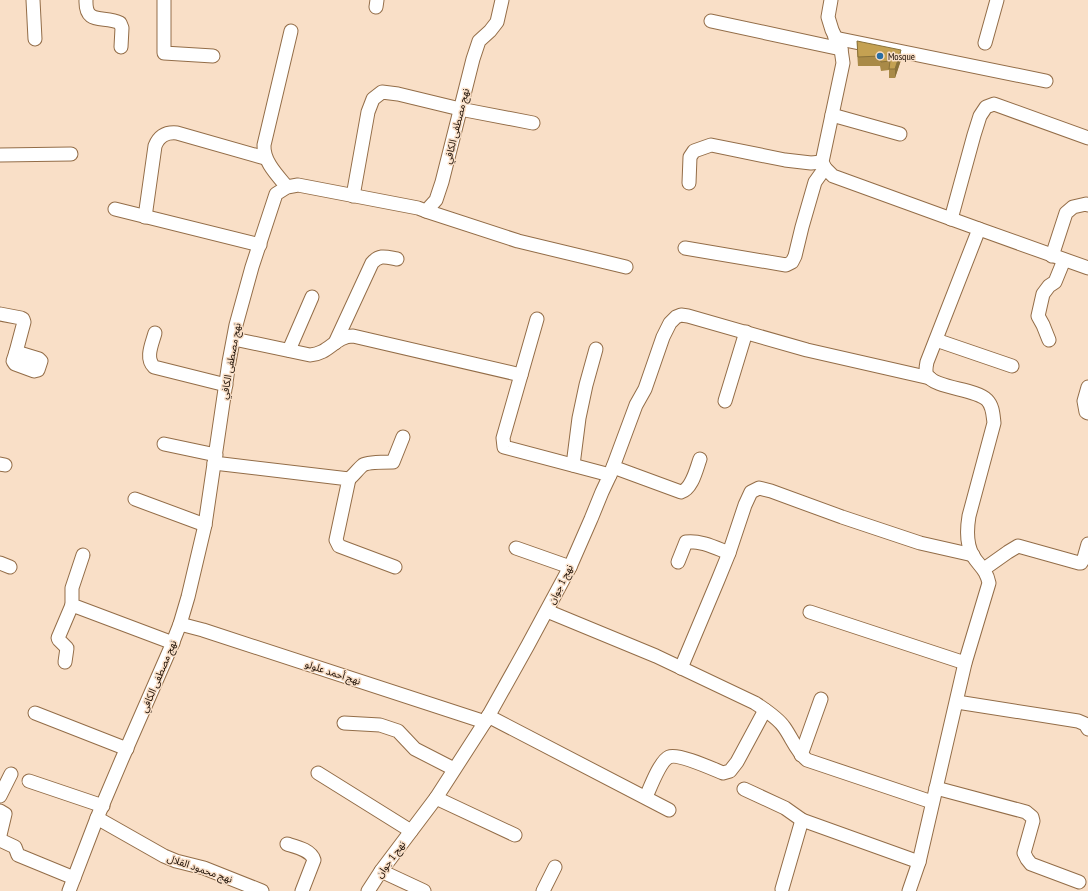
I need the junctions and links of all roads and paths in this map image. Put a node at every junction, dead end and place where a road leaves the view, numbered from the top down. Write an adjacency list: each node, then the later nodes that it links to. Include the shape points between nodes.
1 (34, 0): 9 (street)
2 (86, 0): 12 (street, via 86,9 90,16 120,22)
3 (164, 0): 13 (street, via 164,53)
4 (502, 0): 15 (street, نهج مصطفى الكافي, via 497,22 479,42)
5 (831, 0): 10 (street, via 828,17)
6 (997, 0): 11 (street)
7 (711, 21): 10 (street)
8 (291, 31): 22 (street, via 264,145)
9 (35, 39)
10 (838, 43): 14 (street); 16 (street, via 843,63)
11 (985, 43)
12 (121, 47)
13 (213, 56)
14 (1046, 81)
15 (460, 110): 17 (street); 26 (street, via 398,94 382,92 373,99 368,112); 29 (street, نهج مصطفى الكافي, via 436,200)
16 (832, 115): 18 (street); 23 (street)
17 (533, 123)
18 (900, 134)
19 (1088, 138): 31 (street, via 994,104 986,107 974,135)
20 (71, 154): 21 (street)
21 (0, 155)
22 (266, 158): 25 (street); 30 (street, via 177,133 166,134 155,146)
23 (823, 165): 24 (street, via 711,145 694,151 690,157); 31 (street, via 833,176); 34 (street, via 815,182 792,262 786,265)
24 (688, 183)
25 (287, 187): 26 (street, via 298,185); 33 (street, نهج مصطفى الكافي, via 276,194)
26 (353, 196): 29 (street)
27 (1088, 204): 35 (street, via 1074,207 1066,213)
28 (115, 209): 30 (street)
29 (426, 211): 37 (street, via 518,241)
30 (145, 216): 33 (street)
31 (951, 219): 32 (street)
32 (979, 229): 35 (street); 45 (street)
33 (260, 245): 44 (street, نهج مصطفى الكافي)
34 (685, 248)
35 (1058, 258): 38 (street); 46 (street, via 1055,282 1043,294 1038,316)
36 (397, 259): 47 (street, via 381,257 372,263)
37 (626, 267)
38 (1088, 268)
39 (312, 297): 49 (street)
40 (0, 314): 50 (street, via 24,320)
41 (537, 319): 52 (street)
42 (746, 332): 53 (street, via 807,350); 56 (street); 63 (street, نهج 1 جوان, via 681,315 670,323)
43 (155, 333): 54 (street, via 149,358 150,364 154,367)
44 (234, 339): 49 (street); 54 (street, نهج مصطفى الكافي)
45 (936, 340): 51 (street); 53 (street, via 927,362 926,369)
46 (1049, 340)
47 (335, 343): 49 (street, via 317,355); 52 (street, via 341,338 354,336)
48 (596, 349): 62 (street, via 579,418)
49 (289, 350)
50 (16, 352)
51 (1012, 366)
52 (521, 375): 62 (street, via 503,438 504,447)
53 (930, 378): 71 (street, via 980,396 987,400 992,409 994,424 967,527)
54 (226, 385): 60 (street, نهج مصطفى الكافي)
55 (1088, 387): 57 (street, via 1084,401)
56 (725, 401)
57 (1088, 413)
58 (403, 437): 64 (street, via 393,462 368,463)
59 (164, 444): 60 (street)
60 (215, 459): 64 (street); 66 (street, نهج مصطفى الكافي)
61 (700, 459): 63 (street, via 686,491 680,492)
62 (573, 465): 63 (street)
63 (611, 471): 74 (street, نهج 1 جوان)
64 (349, 479): 73 (street, via 336,540 339,546)
65 (135, 499): 66 (street)
66 (205, 525): 79 (street, نهج مصطفى الكافي)
67 (1088, 544): 75 (street, via 1081,563 1018,546)
68 (516, 548): 74 (street)
69 (729, 553): 71 (street, via 745,505 751,492 759,488 920,543); 72 (street, via 692,541 686,542); 83 (street)
70 (83, 555): 76 (street, via 72,588)
71 (973, 556): 75 (street)
72 (678, 562)
73 (395, 566)
74 (570, 567): 77 (street, نهج 1 جوان)
75 (984, 569): 82 (street, via 989,583)
76 (72, 605): 80 (street); 81 (street, via 58,638 67,648)
77 (547, 611): 83 (street); 88 (street, نهج 1 جوان)
78 (810, 612): 82 (street)
79 (180, 624): 80 (street, نهج مصطفى الكافي); 88 (street, نهج أحمد علولو)
80 (173, 643): 91 (street, نهج مصطفى الكافي)
81 (65, 662)
82 (965, 663): 85 (street)
83 (681, 668): 86 (street)
84 (821, 699): 92 (street)
85 (956, 702): 90 (street, via 1078,721); 97 (street)
86 (765, 710): 92 (street, via 783,726); 100 (street, via 730,771 723,773 677,756 669,757 662,763)
87 (34, 713): 91 (street)
88 (487, 719): 93 (street, نهج 1 جوان); 100 (street, نهج أحمد علولو)
89 (344, 723): 93 (street, via 380,725 398,731 415,749)
90 (1088, 728)
91 (127, 749): 103 (street, نهج مصطفى الكافي)
92 (801, 755): 102 (street, via 807,760)
93 (454, 769): 101 (street, نهج 1 جوان)
94 (318, 773): 108 (street)
95 (11, 774): 99 (street)
96 (29, 781): 103 (street)
97 (936, 788): 102 (street); 117 (street, via 1026,812 1033,821 1024,853 1027,859 1031,864)
98 (744, 789): 107 (street, via 785,808)
99 (0, 796)
100 (646, 797): 104 (street, نهج أحمد علولو)
101 (436, 798): 108 (street, نهج 1 جوان); 110 (street)
102 (932, 802): 113 (street)
103 (103, 806): 106 (street, نهج مصطفى الكافي)
104 (669, 810)
105 (0, 811): 109 (street, via 5,814)
106 (98, 818): 116 (street, نهج مصطفى الكافي); 120 (street, نهج محمود القلال, via 164,856 197,865)
107 (802, 820): 113 (street); 118 (street)
108 (411, 831): 115 (street, نهج 1 جوان)
109 (0, 835)
110 (515, 835)
111 (0, 840): 116 (street, via 15,847 18,856)
112 (288, 844): 121 (street, via 306,851 314,860)
113 (918, 862): 125 (street)
114 (555, 867): 124 (street)
115 (381, 871): 122 (street, نهج 1 جوان); 123 (street)
116 (74, 878): 119 (street, نهج مصطفى الكافي)
117 (1079, 882)
118 (782, 889)
119 (69, 891)
120 (262, 891)
121 (302, 891)
122 (368, 891)
123 (424, 891)
124 (543, 891)
125 (909, 891)

